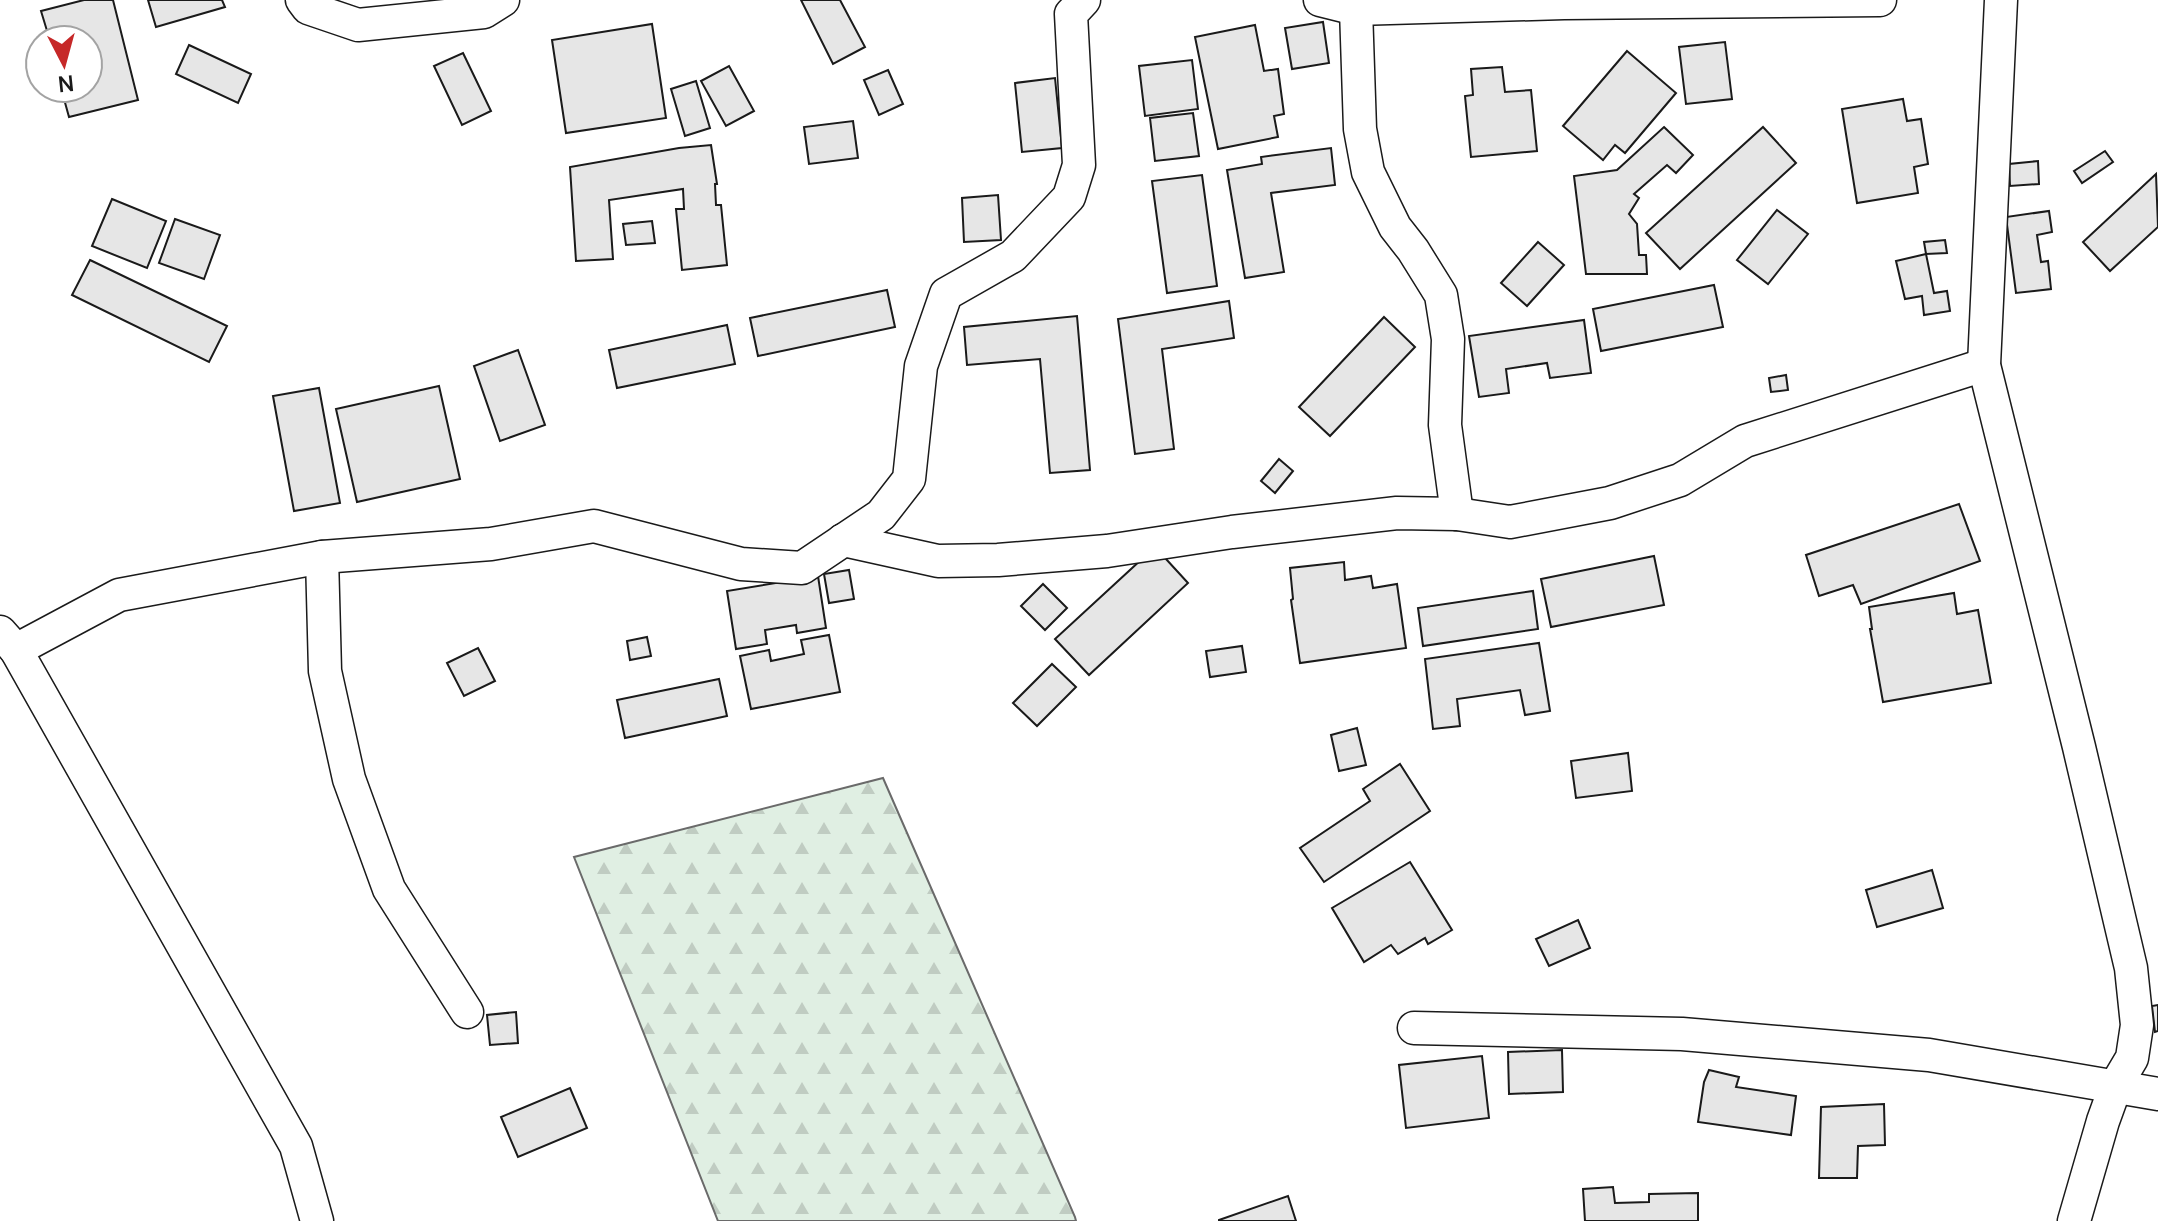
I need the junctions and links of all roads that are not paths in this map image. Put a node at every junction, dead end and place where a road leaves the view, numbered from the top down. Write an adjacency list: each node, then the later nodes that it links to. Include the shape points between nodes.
1 (302, 0): 2 (street, via 308,8 358,25 484,12)
2 (503, 0)
3 (1084, 0): 10 (street, via 1071,14 1079,165 1069,197 1013,256 946,294 921,366 909,479 881,515)
4 (1320, 0): 7 (street)
5 (1880, 0): 7 (street)
6 (2001, 0): 8 (street)
7 (1356, 9): 9 (street, via 1360,129 1368,172 1395,227 1441,295 1448,339 1445,425)
8 (1984, 365): 9 (street, via 1745,441 1680,480 1610,503 1510,522); 15 (street, via 2131,968 2137,1025 2132,1058)
9 (1457, 514): 10 (street, via 1397,513 998,560 938,561)
10 (843, 540): 11 (street, via 802,568 741,564 594,526 491,544)
11 (322, 557): 12 (street, via 119,595); 13 (street, via 325,671 349,779 389,889)
12 (8, 641): 17 (street, via 296,1146)
13 (467, 1012)
14 (1414, 1028): 15 (street, via 1682,1034 1929,1055)
15 (2116, 1085): 16 (street); 18 (street)
16 (2158, 1094)
17 (317, 1221)
18 (2074, 1221)

